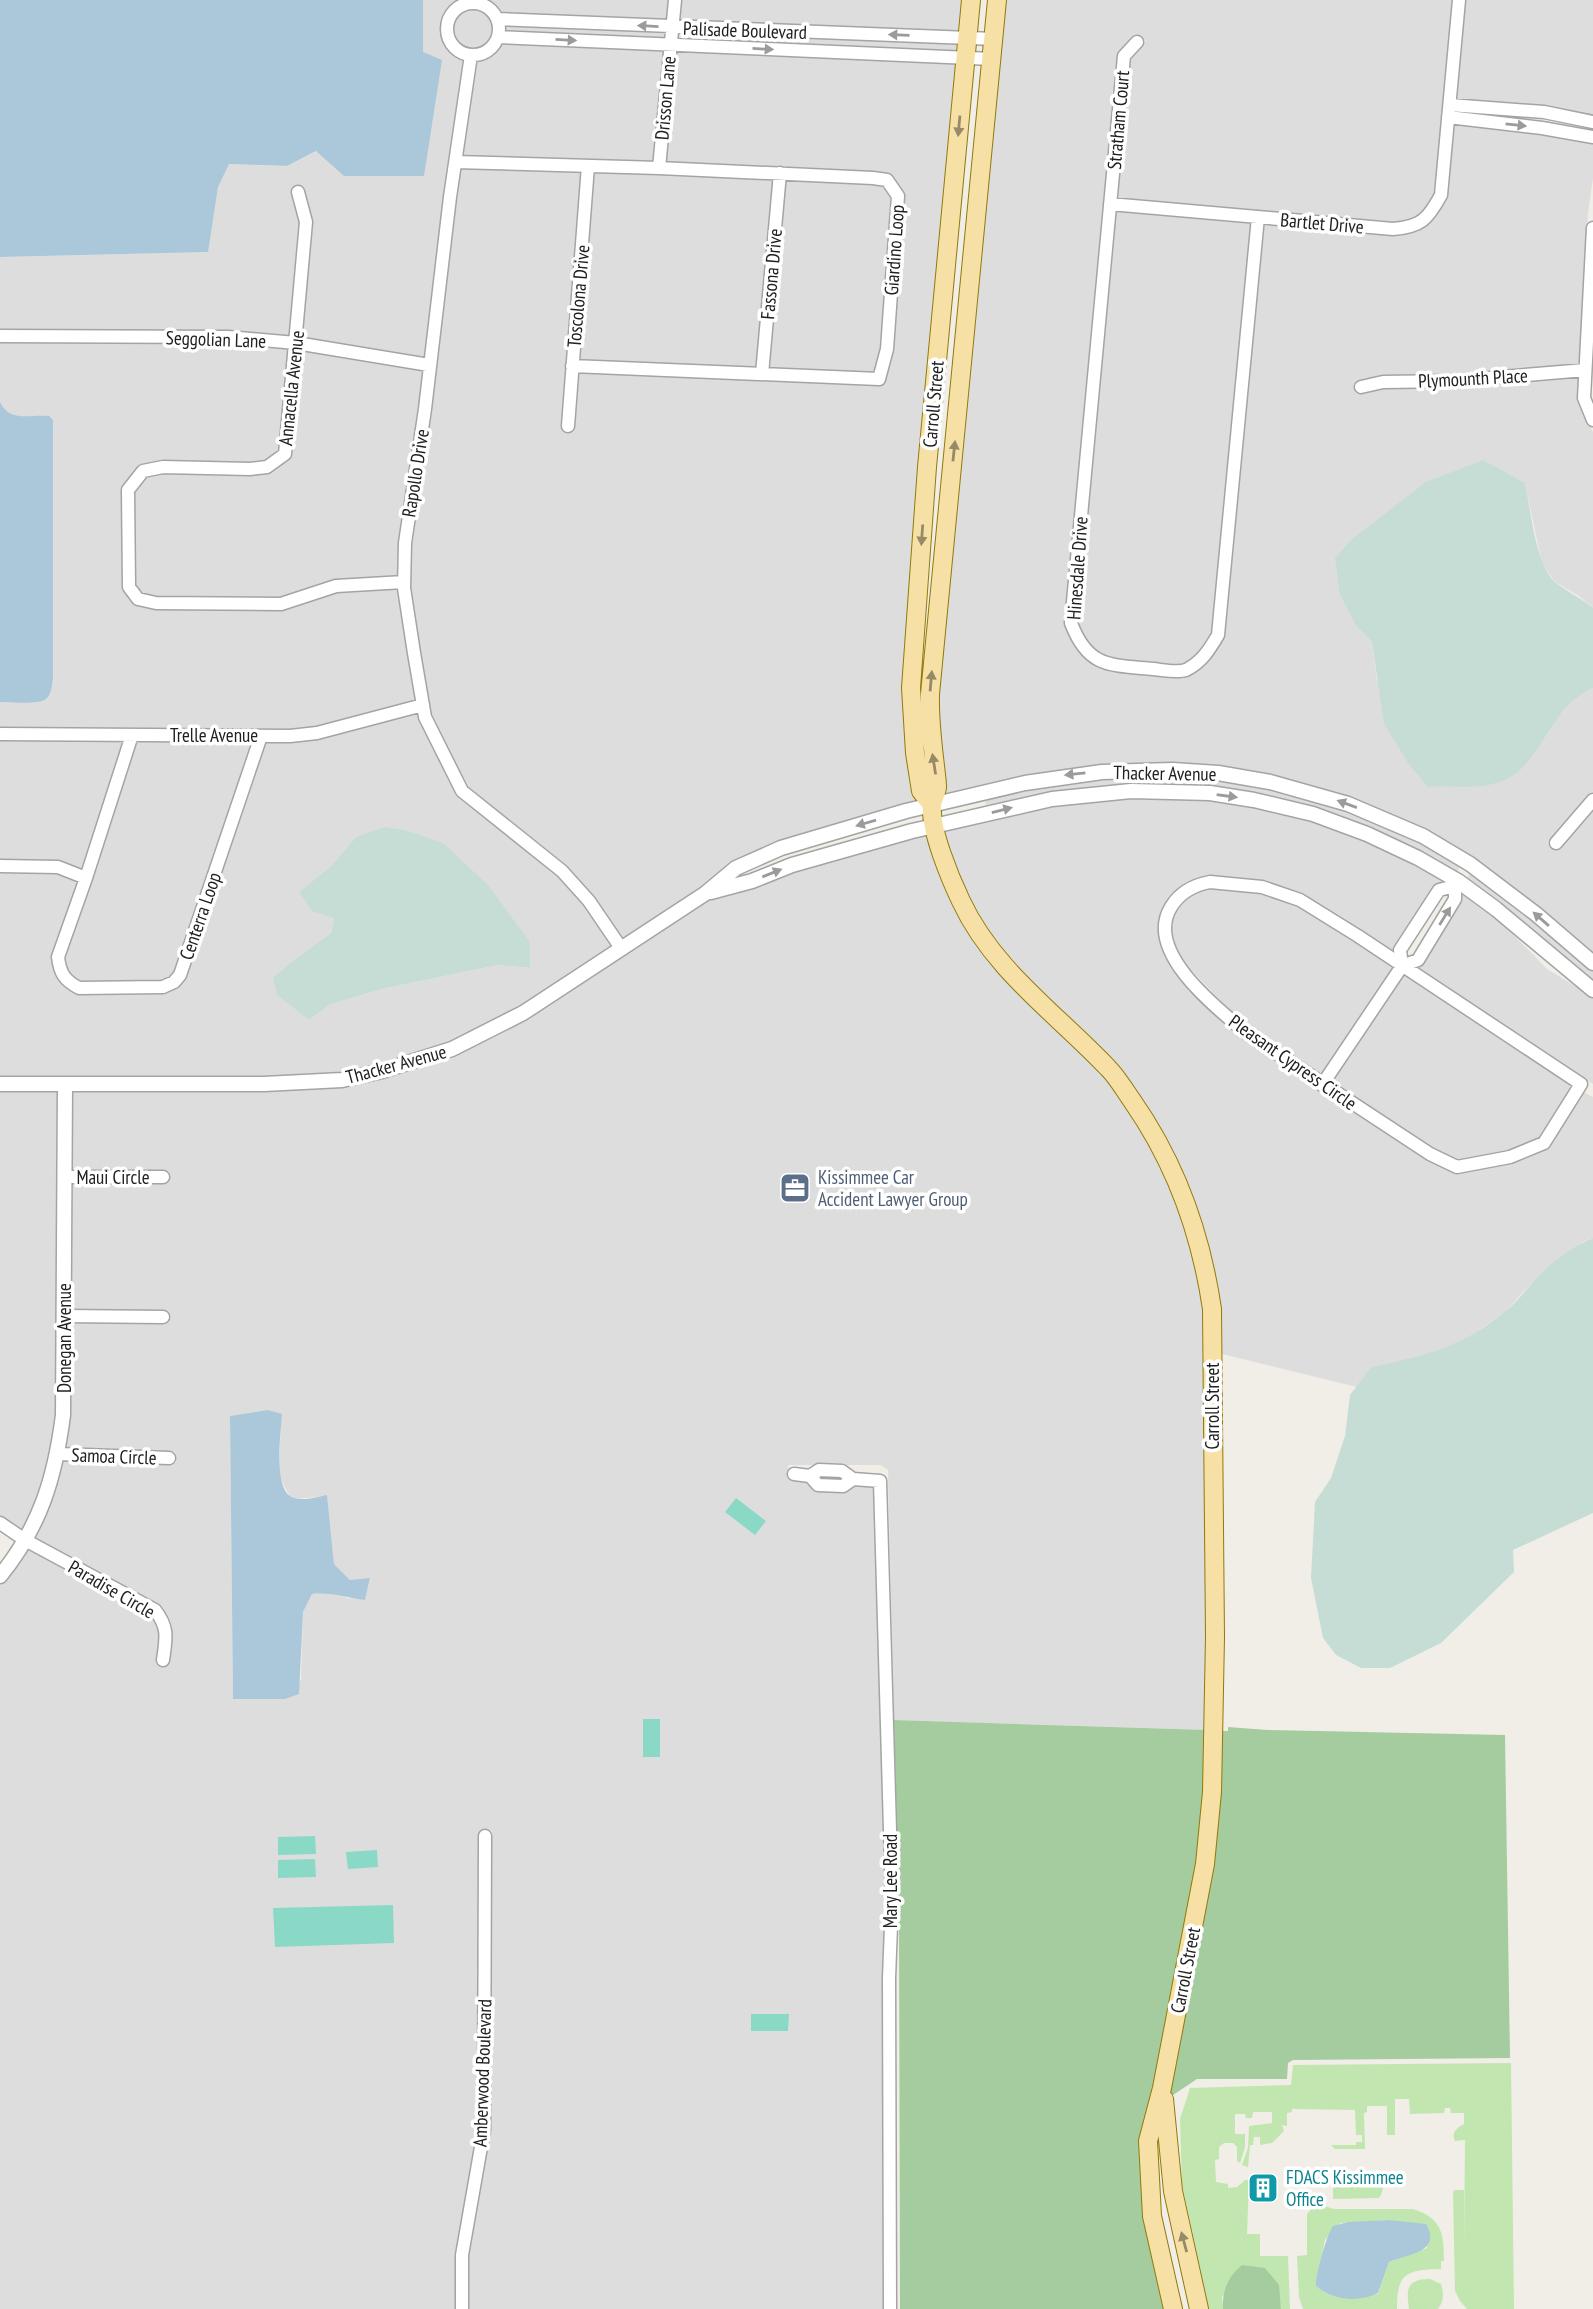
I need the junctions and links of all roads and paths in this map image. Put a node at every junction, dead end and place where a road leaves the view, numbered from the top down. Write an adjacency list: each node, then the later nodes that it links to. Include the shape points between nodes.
1 (674, 0): 7 (street, Drisson Lane)
2 (971, 0): 9 (main road, Carroll Street)
3 (997, 0): 10 (main road, Carroll Street)
4 (1459, 0): 16 (street)
5 (473, 1): 6 (street, via 492,10); 13 (street, via 453,12 447,33 452,44)
6 (497, 19): 7 (street, Palisade Boulevard, one-way to 6); 8 (street)
7 (671, 27): 9 (street, Palisade Boulevard, one-way to 7); 12 (street, Drisson Lane)
8 (498, 37): 12 (street, Palisade Boulevard, one-way to 12); 13 (street, via 492,47)
9 (968, 37): 10 (street, Palisade Boulevard); 14 (main road, Carroll Street)
10 (994, 39): 15 (main road, Carroll Street)
11 (1137, 41): 24 (street, Stratham Court, via 1124,56)
12 (670, 45): 14 (street, Palisade Boulevard, one-way to 14); 21 (street, Drisson Lane)
13 (471, 55): 19 (street, Rapollo Drive)
14 (966, 58): 15 (street, Palisade Boulevard); 36 (main road, Carroll Street, one-way to 36)
15 (992, 60): 38 (main road, Carroll Street, one-way to 15)
16 (1449, 111): 17 (street, via 1544,112); 18 (street, one-way to 18); 25 (street, Bartlet Drive, via 1441,195 1430,215 1413,228)
17 (1593, 122)
18 (1593, 137)
19 (456, 162): 20 (street, Giardino Loop); 29 (street, Rapollo Drive)
20 (588, 166): 21 (street, Giardino Loop); 30 (street, Toscolona Drive)
21 (659, 168): 22 (street, Giardino Loop)
22 (780, 173): 32 (street, Fassona Drive); 32 (street, Giardino Loop, via 873,178 887,180 894,188 899,207 888,336 879,379)
23 (298, 192): 28 (street, Annacella Avenue, via 306,222)
24 (1110, 204): 25 (street, Bartlet Drive); 25 (street, Hinesdale Drive, via 1071,623 1078,642 1092,657 1110,665 1183,671 1204,658 1218,635)
25 (1258, 217)
26 (1593, 228): 31 (street)
27 (0, 336): 28 (street, Seggolian Lane, via 228,337)
28 (296, 343): 29 (street, Seggolian Lane); 37 (street, Annacella Avenue, via 285,454 267,467 143,471 128,490 129,587 138,599 156,603 281,604 336,586)
29 (429, 365): 37 (street, Rapollo Drive)
30 (572, 366): 32 (street, Giardino Loop); 35 (street, Toscolona Drive)
31 (1585, 370): 33 (street, Plymounth Place); 34 (street, via 1584,398)
32 (762, 374)
33 (1361, 387)
34 (1593, 420)
35 (568, 426)
36 (927, 467): 38 (main road, via 941,486 929,625); 44 (main road, Carroll Street, one-way to 44, via 911,688 921,791)
37 (404, 582): 39 (street, Rapollo Drive)
38 (935, 640): 44 (main road, Carroll Street, one-way to 38, via 938,788 929,722)
39 (423, 705): 42 (street, Trelle Avenue, via 317,733); 52 (street, Rapollo Drive, via 462,791 574,882)
40 (0, 734): 41 (street, Trelle Avenue)
41 (132, 735): 42 (street, Trelle Avenue); 49 (street, Centerra Loop)
42 (261, 736): 49 (street, Centerra Loop, via 174,982 163,987 79,988 67,982 58,957)
43 (1593, 800): 46 (street)
44 (932, 805): 45 (main road, Carroll Street); 47 (street, Thacker Avenue, one-way to 44, via 1423,836 1348,804 1270,782 1210,772 1134,770 1061,776); 51 (street, Thacker Avenue, one-way to 51, via 781,848 736,868)
45 (936, 826): 50 (street, Thacker Avenue, one-way to 50, via 1073,795 1210,793 1290,808 1345,825 1400,848); 51 (street, Thacker Avenue, one-way to 45); 72 (main road, Carroll Street, via 961,902 991,949 1110,1070 1150,1126 1193,1221 1206,1273 1212,1309 1212,1792 1205,1864)
46 (1556, 843)
47 (1469, 864): 50 (street); 53 (street, Thacker Avenue, one-way to 47)
48 (0, 866): 49 (street, via 58,867)
49 (86, 878)
50 (1456, 883): 54 (street, one-way to 50, via 1418,960 1455,899); 54 (street, via 1439,890 1426,909 1400,950); 55 (street, Thacker Avenue, via 1496,909)
51 (706, 893): 52 (street, Thacker Avenue)
52 (621, 948): 57 (street, Thacker Avenue, via 490,1031 382,1072 342,1080 264,1084)
53 (1593, 963)
54 (1402, 966): 58 (street); 58 (street, Pleasant Cypress Circle, via 1284,893 1210,882 1197,884 1175,900 1164,926 1171,957 1226,1016); 59 (street, Pleasant Cypress Circle)
55 (1593, 990)
56 (0, 1084): 57 (street, Thacker Avenue)
57 (65, 1084): 60 (street, Donegan Avenue)
58 (1322, 1085): 59 (street, Pleasant Cypress Circle, via 1457,1167 1510,1157 1544,1143)
59 (1587, 1087)
60 (64, 1177): 61 (street, Maui Circle); 62 (street, Donegan Avenue)
61 (163, 1177)
62 (64, 1316): 63 (street); 64 (street, Donegan Avenue)
63 (163, 1317)
64 (58, 1454): 65 (street, Samoa Circle); 68 (street, Donegan Avenue, via 47,1494)
65 (169, 1458)
66 (794, 1474): 74 (street, Mary Lee Road, via 810,1476 818,1485 843,1486 853,1479 880,1481 892,1900)
67 (0, 1523): 68 (street, Paradise Circle)
68 (25, 1540): 69 (street, Donegan Avenue); 70 (street, Paradise Circle, via 155,1610 165,1622)
69 (0, 1576)
70 (163, 1660)
71 (485, 1836): 73 (street, Amberwood Boulevard, via 484,2130 462,2255)
72 (1162, 2088): 75 (main road, Carroll Street, via 1148,2141 1148,2163 1152,2216); 76 (main road, Carroll Street, one-way to 72, via 1173,2191)
73 (462, 2309)
74 (890, 2309)
75 (1174, 2309)
76 (1199, 2309)

